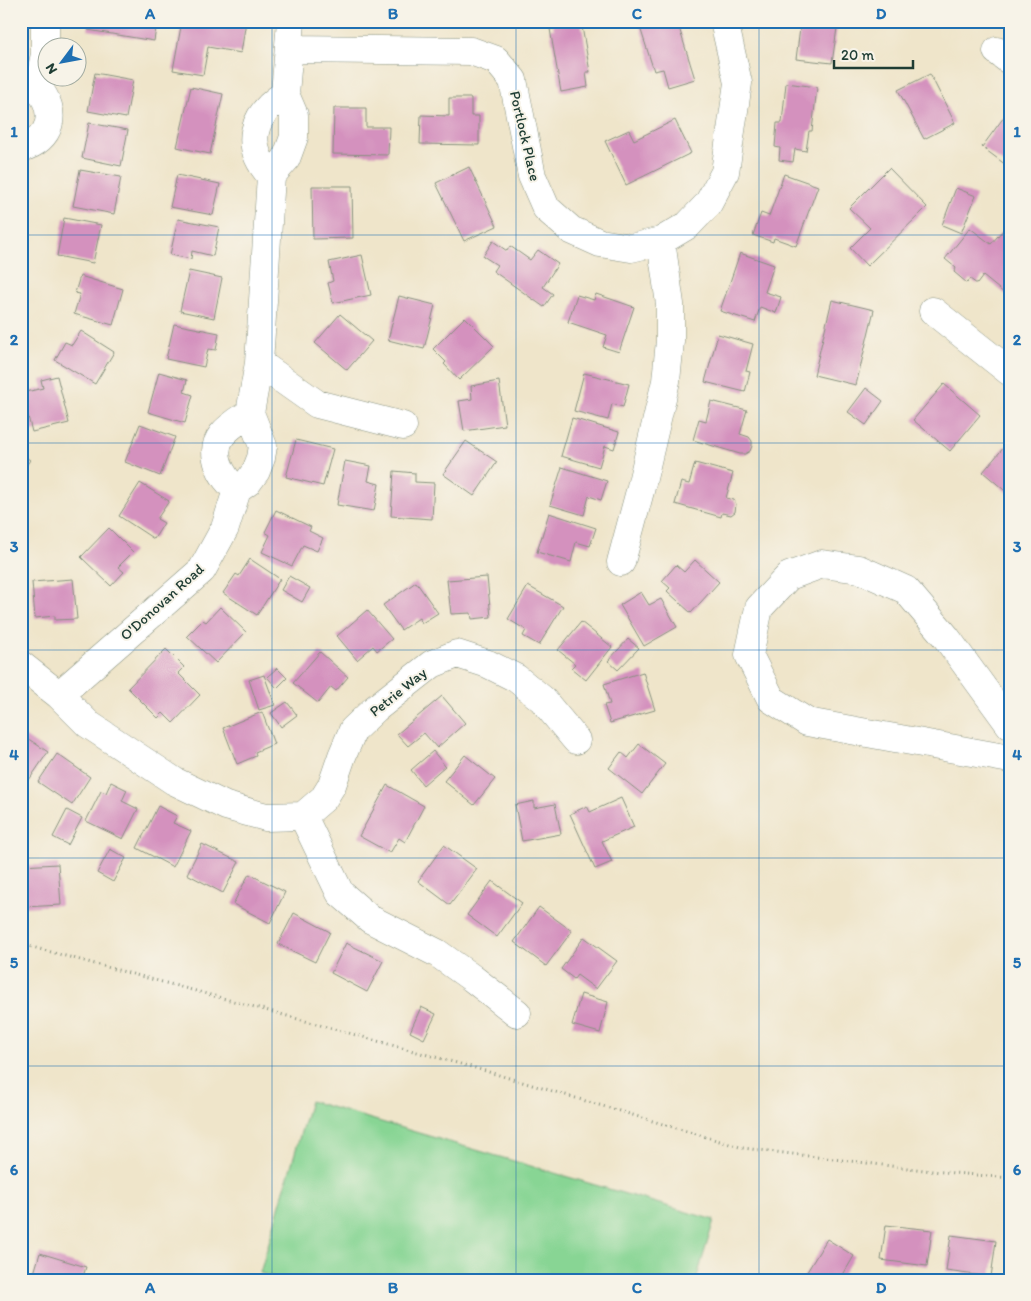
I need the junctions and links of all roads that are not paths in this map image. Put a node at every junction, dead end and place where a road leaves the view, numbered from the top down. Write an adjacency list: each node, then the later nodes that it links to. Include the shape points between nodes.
1 (45, 21): 5 (street, via 45,54)
2 (291, 21): 4 (street)
3 (724, 21): 9 (street, Portlock Place, via 738,83 725,172 708,204 688,225)
4 (290, 49): 6 (street); 9 (street, Portlock Place, via 471,51 496,60 513,80 532,176 546,208 571,230 600,244 631,248)
5 (30, 91): 7 (street, via 49,104 49,124 38,140)
6 (285, 94): 8 (street, via 294,115 294,137 286,158); 8 (street, via 265,109 255,129 256,154)
7 (21, 148)
8 (272, 176): 11 (street)
9 (661, 242): 16 (street, via 670,304 666,381)
10 (933, 311): 12 (street)
11 (259, 363): 13 (street); 14 (street, via 317,404)
12 (1010, 372)
13 (250, 413): 15 (street, O'Donovan Road, via 263,446 261,458 248,482); 15 (street, via 222,436 218,447 221,471)
14 (403, 426)
15 (237, 490): 18 (street, O'Donovan Road, via 225,528 202,570)
16 (621, 562)
17 (21, 665): 18 (street)
18 (59, 695): 22 (street, via 88,724 174,781 226,806 266,818)
19 (1010, 725): 21 (street, via 946,637 906,590 859,569 822,564 789,576 759,608 750,655 771,699 807,722)
20 (576, 740): 22 (street, Petrie Way, via 542,699 516,678 457,654 432,664 353,730 332,785 324,798)
21 (1010, 759)
22 (303, 816): 23 (street, via 340,893 370,918 437,953)
23 (517, 1013)

